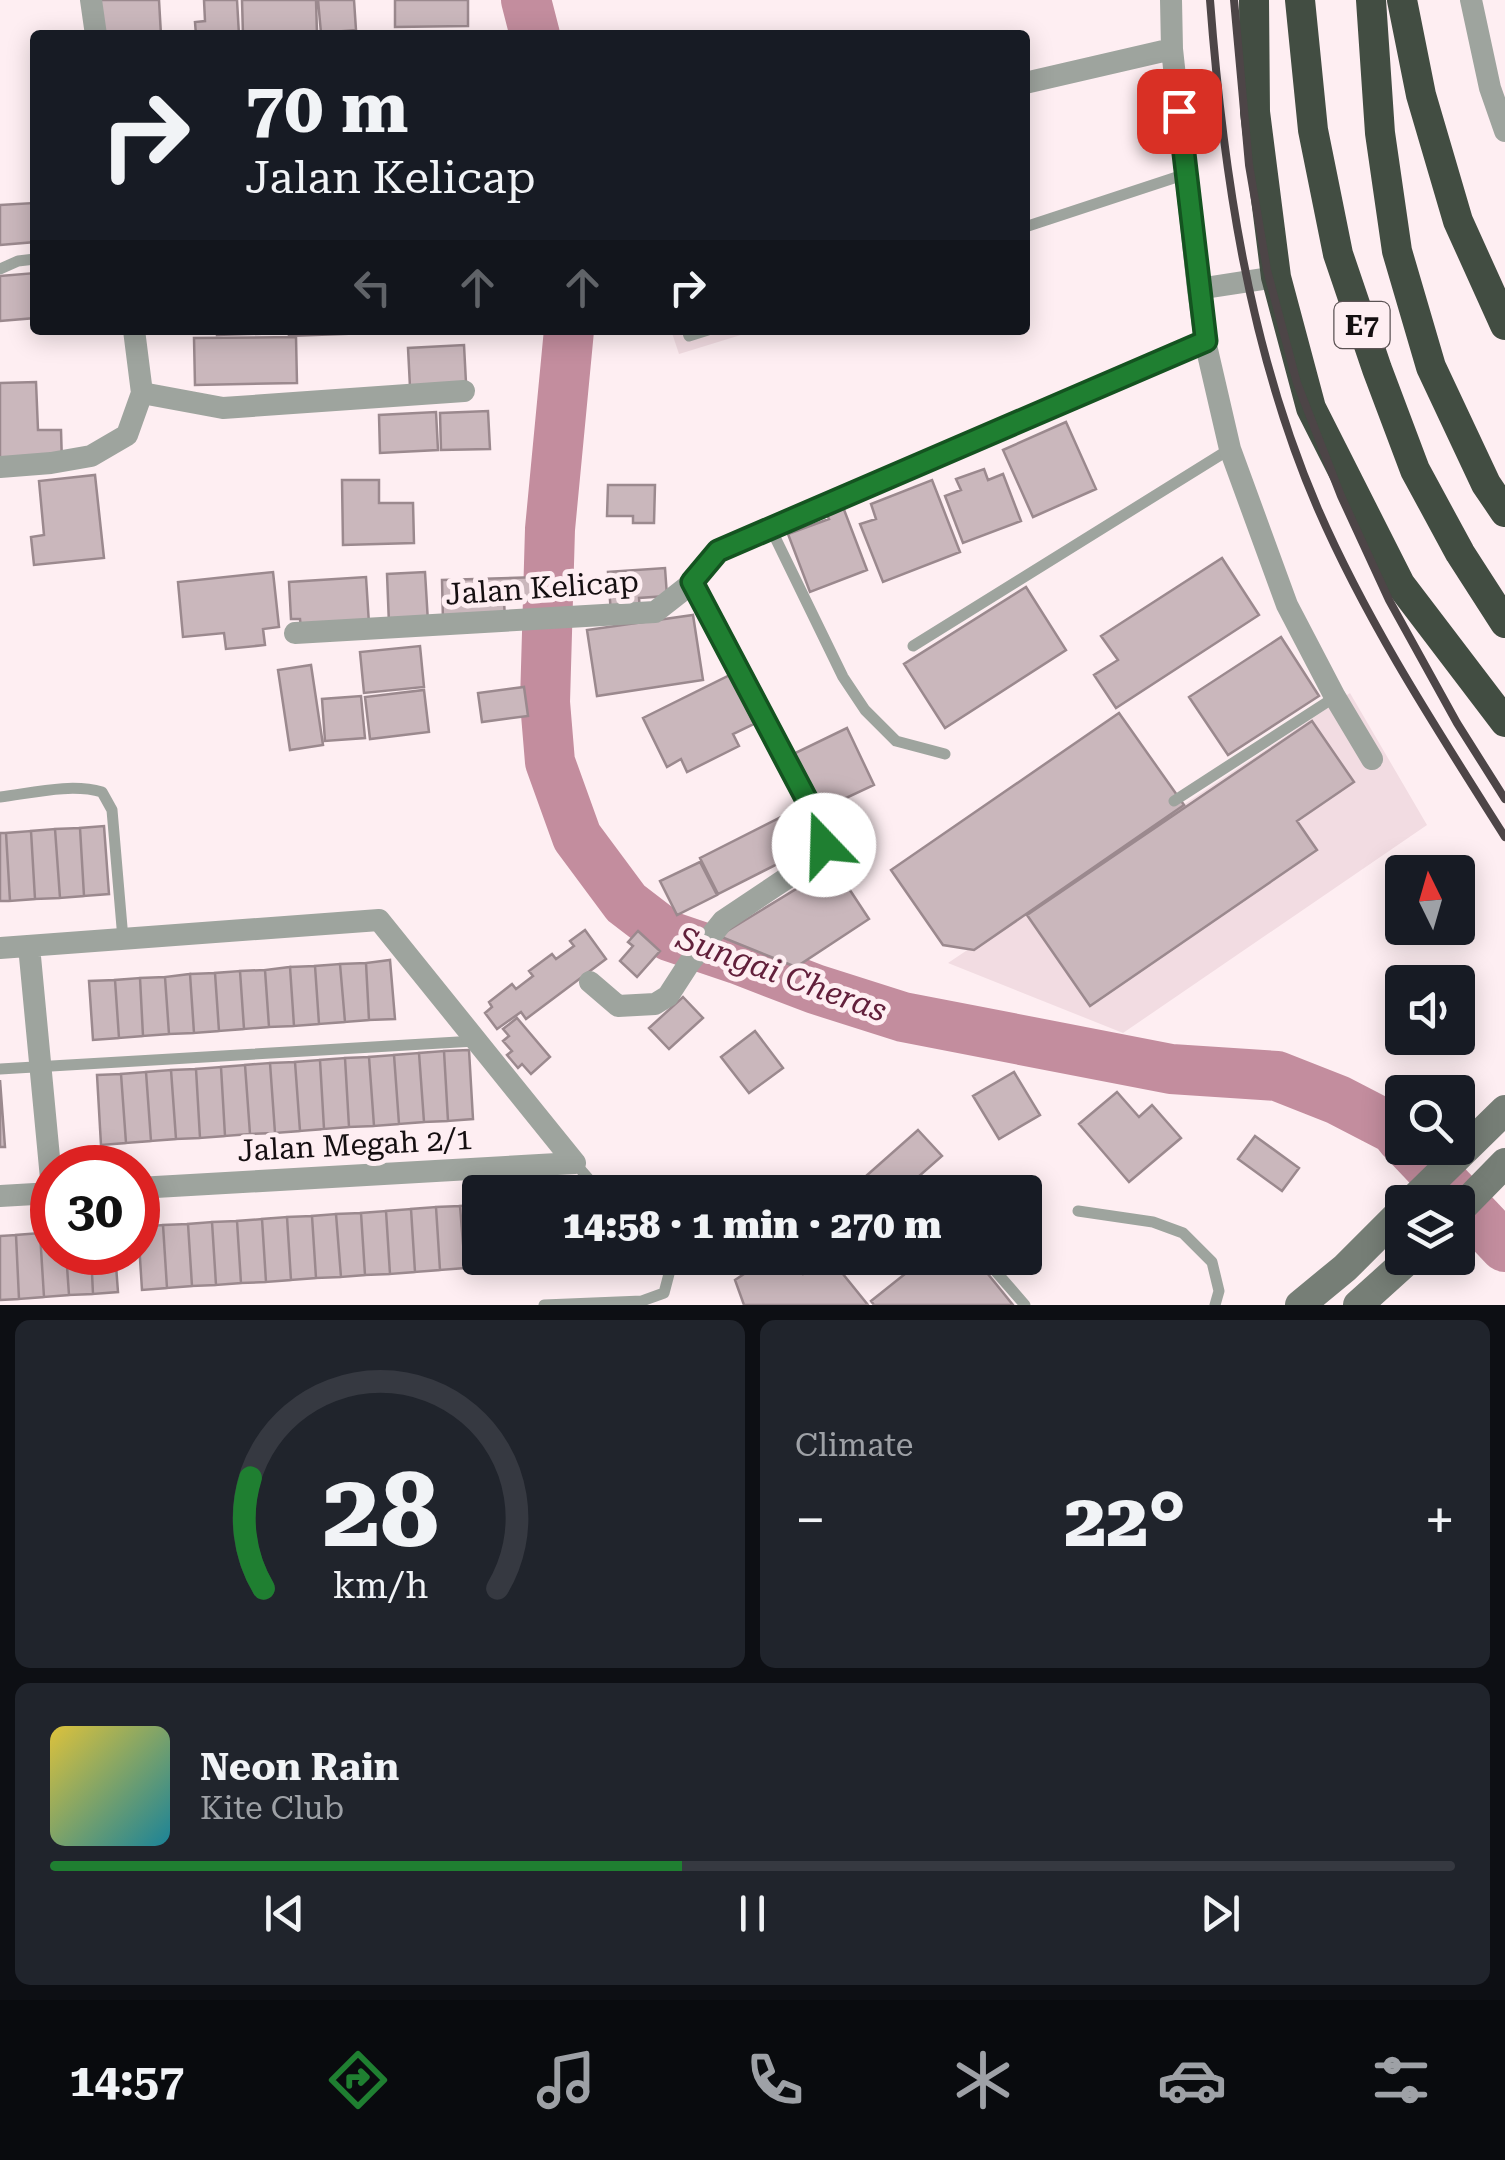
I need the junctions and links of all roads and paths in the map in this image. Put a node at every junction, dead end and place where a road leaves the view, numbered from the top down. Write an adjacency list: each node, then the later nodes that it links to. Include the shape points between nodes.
1 (92, 0): 8 (street)
2 (1171, 0): 9 (street)
3 (1254, 0): 16 (highway, via 1255,112)
4 (1300, 0): 28 (highway, E7, via 1314,130 1338,254 1415,470)
5 (1370, 0): 25 (highway, E7, via 1396,250 1431,367)
6 (1402, 0): 18 (highway, via 1458,221)
7 (1472, 0): 11 (street)
8 (95, 30)
9 (1172, 49): 10 (street); 12 (street)
10 (1030, 82)
11 (1505, 131)
12 (1186, 174): 13 (lane); 17 (street)
13 (1030, 224)
14 (30, 260): 15 (lane)
15 (0, 269)
16 (1276, 277): 17 (street); 32 (highway, via 1311,408 1400,584)
17 (1198, 289): 20 (street)
18 (1505, 325)
19 (135, 335): 22 (street)
20 (1206, 341): 23 (street); 26 (street, Jalan Kelicap)
21 (464, 391): 22 (street, via 223,408)
22 (142, 393): 24 (street, via 127,435 91,456)
23 (1230, 449): 30 (lane); 31 (street, via 1286,604)
24 (0, 467)
25 (1505, 512)
26 (770, 526): 27 (street, Jalan Kelicap, via 718,551); 33 (lane, via 865,710 896,741)
27 (692, 582): 29 (street, Jalan Kelicap, via 655,612); 40 (street, via 818,821 824,845 812,862 722,920 668,996 655,1004 618,1006)
28 (1505, 623)
29 (295, 632)
30 (913, 646)
31 (1334, 697): 34 (street); 36 (lane)
32 (1505, 722)
33 (945, 754)
34 (1372, 759)
35 (0, 797): 37 (lane, via 102,792 112,810)
36 (1174, 801)
37 (123, 939): 38 (street); 41 (street, via 379,920)
38 (30, 946): 39 (street); 42 (street)
39 (0, 948)
40 (590, 982)
41 (478, 1041): 42 (lane); 46 (street)
42 (41, 1066): 43 (lane); 45 (street)
43 (0, 1068)
44 (1505, 1110): 49 (main road)
45 (48, 1145)
46 (576, 1163): 48 (lane); 50 (street, Jalan Megah 2/1)
47 (1499, 1169): 52 (main road)
48 (586, 1175)
49 (1430, 1185)
50 (160, 1187)
51 (30, 1193): 53 (street)
52 (1475, 1193)
53 (0, 1196)
54 (1078, 1211): 61 (lane, via 1183,1233 1212,1262)
55 (1385, 1229): 62 (main road)
56 (669, 1275): 59 (lane, via 664,1293 642,1301)
57 (999, 1275): 60 (lane)
58 (1391, 1275): 63 (main road)
59 (544, 1305)
60 (1025, 1305)
61 (1215, 1305)
62 (1300, 1305)
63 (1358, 1305)

